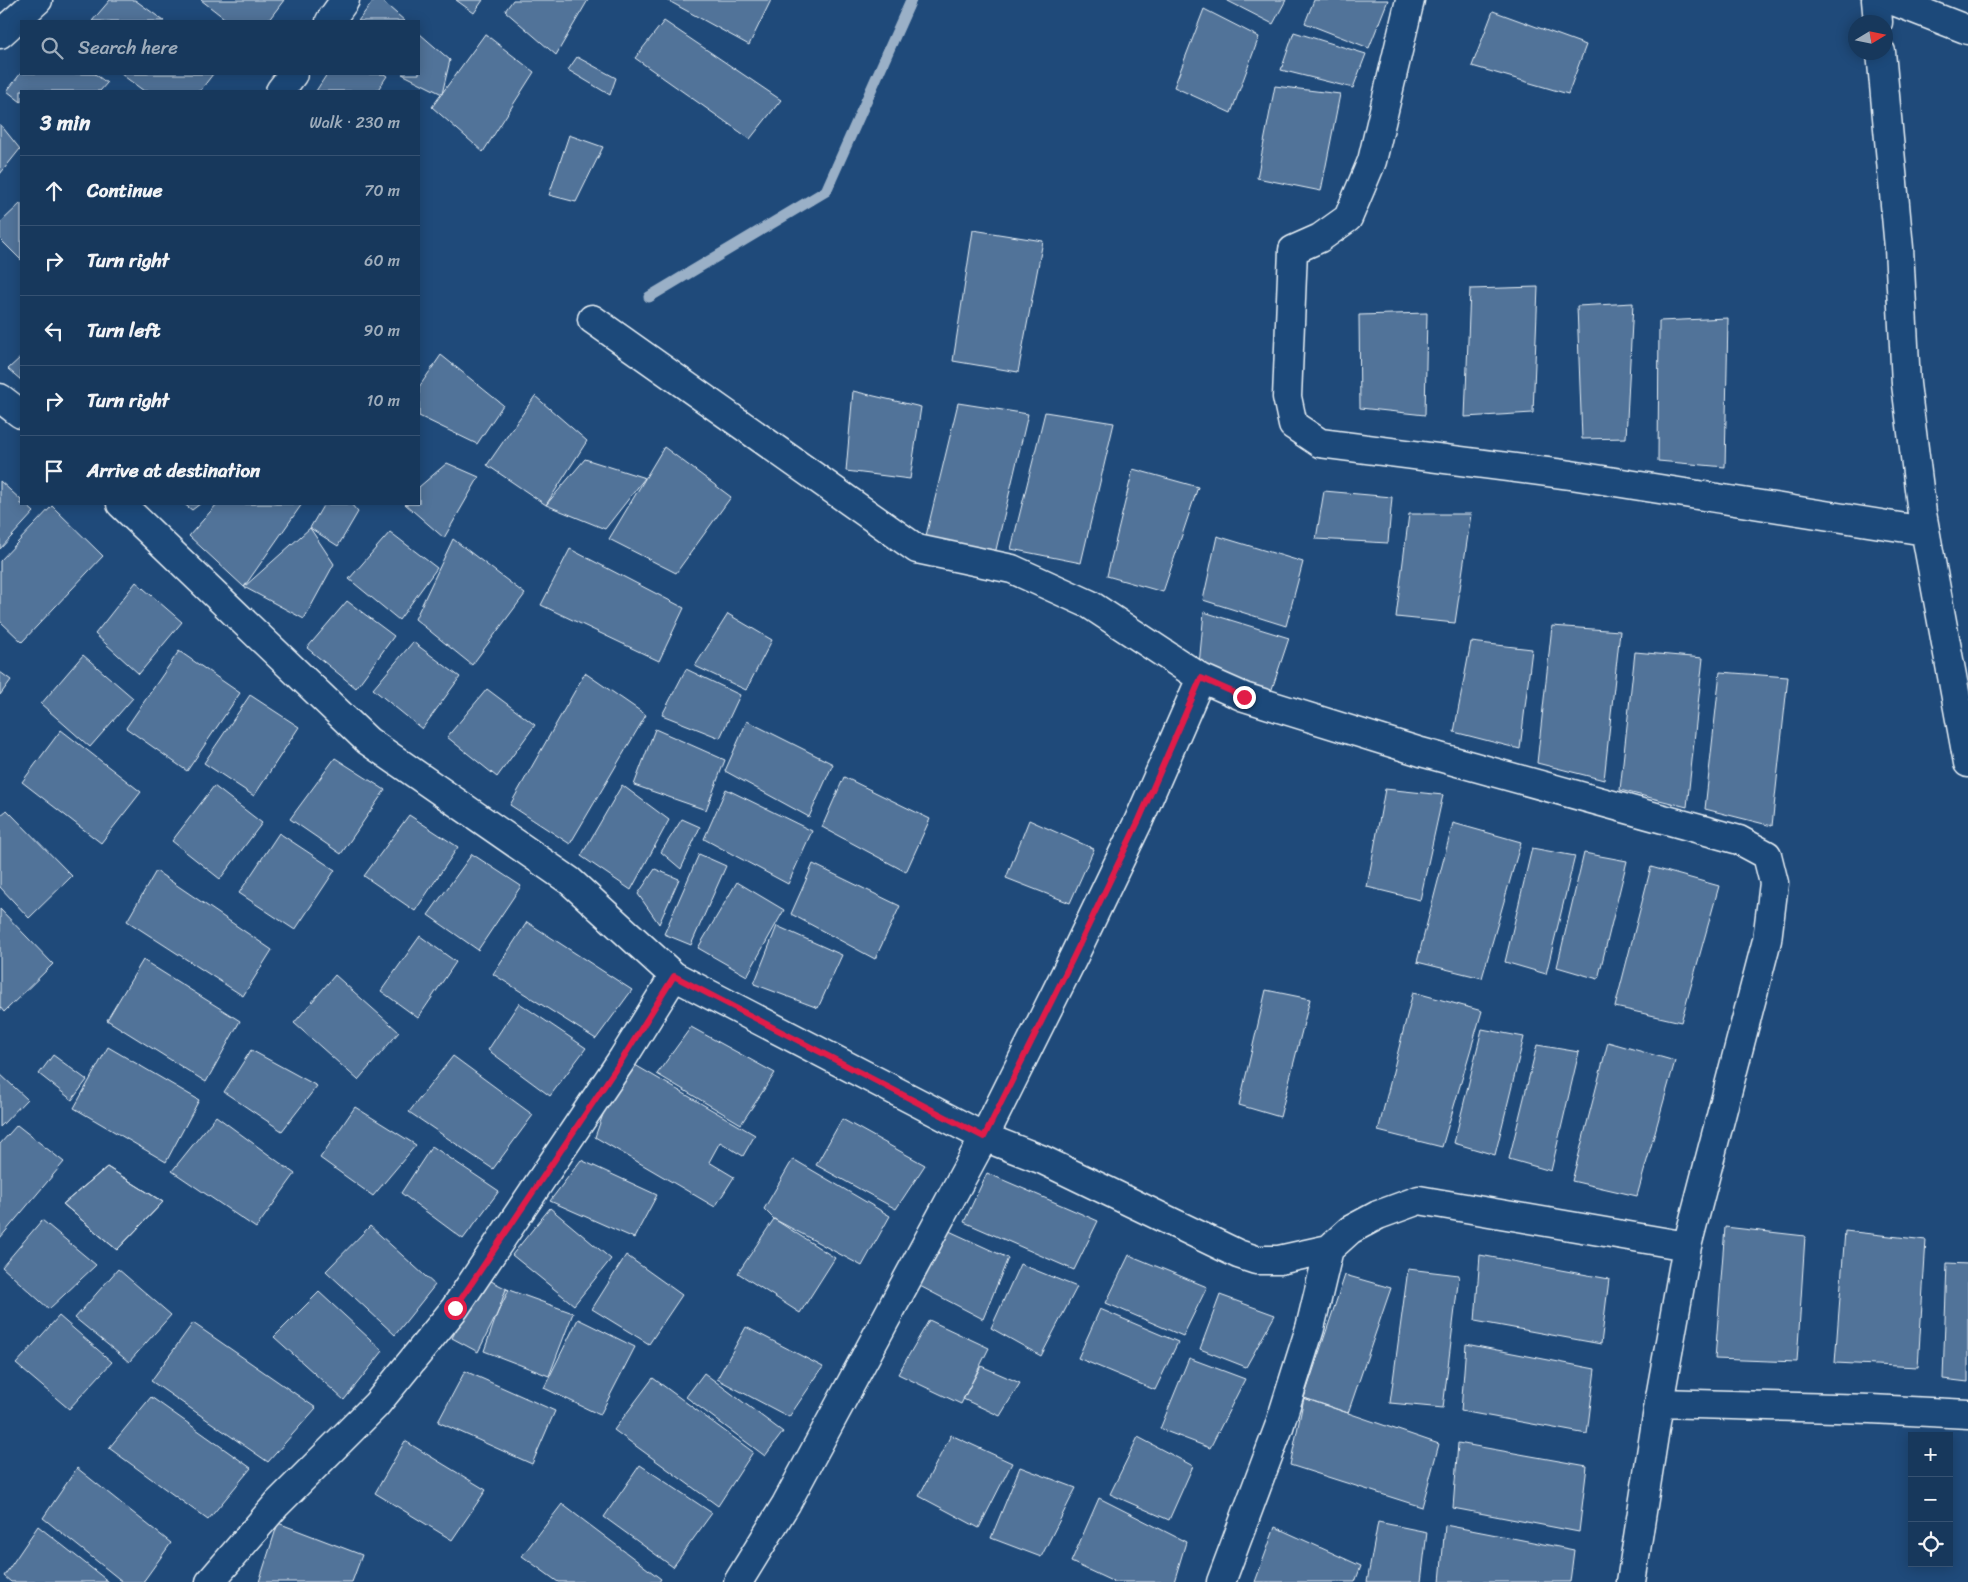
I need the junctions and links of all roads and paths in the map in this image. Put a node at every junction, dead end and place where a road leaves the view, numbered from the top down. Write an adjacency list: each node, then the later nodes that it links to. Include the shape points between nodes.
1 (38, 0): 9 (street)
2 (345, 0): 7 (street)
3 (1410, 0): 17 (street, via 1372,162 1348,218 1320,238 1293,250 1287,397 1293,425 1320,443 1571,475)
4 (1876, 0): 6 (street)
5 (1891, 0): 8 (street)
6 (1877, 15)
7 (331, 20)
8 (1968, 30)
9 (0, 34)
10 (1882, 60): 17 (street, via 1899,248 1906,384)
11 (292, 75): 12 (street)
12 (281, 90)
13 (592, 319): 18 (street, via 917,549 1012,569 1089,604)
14 (0, 398): 15 (street)
15 (20, 413)
16 (122, 505): 20 (street, via 368,741 570,881)
17 (1925, 531): 19 (street)
18 (1201, 678): 21 (street, via 1139,820); 22 (street, via 1244,697 1420,752 1739,840 1768,856 1774,883 1767,940)
19 (1968, 763)
20 (674, 976): 21 (street); 26 (street, via 623,1058 455,1308 376,1405 277,1504)
21 (984, 1137): 23 (street, via 1043,1160 1256,1260 1278,1260); 27 (street, via 786,1504)
22 (1687, 1246): 23 (street, via 1419,1200 1378,1215 1350,1230); 24 (street)
23 (1329, 1249): 28 (street, via 1310,1328 1279,1427)
24 (1659, 1403): 25 (street); 29 (street)
25 (1968, 1414)
26 (210, 1582)
27 (738, 1582)
28 (1221, 1582)
29 (1632, 1582)

